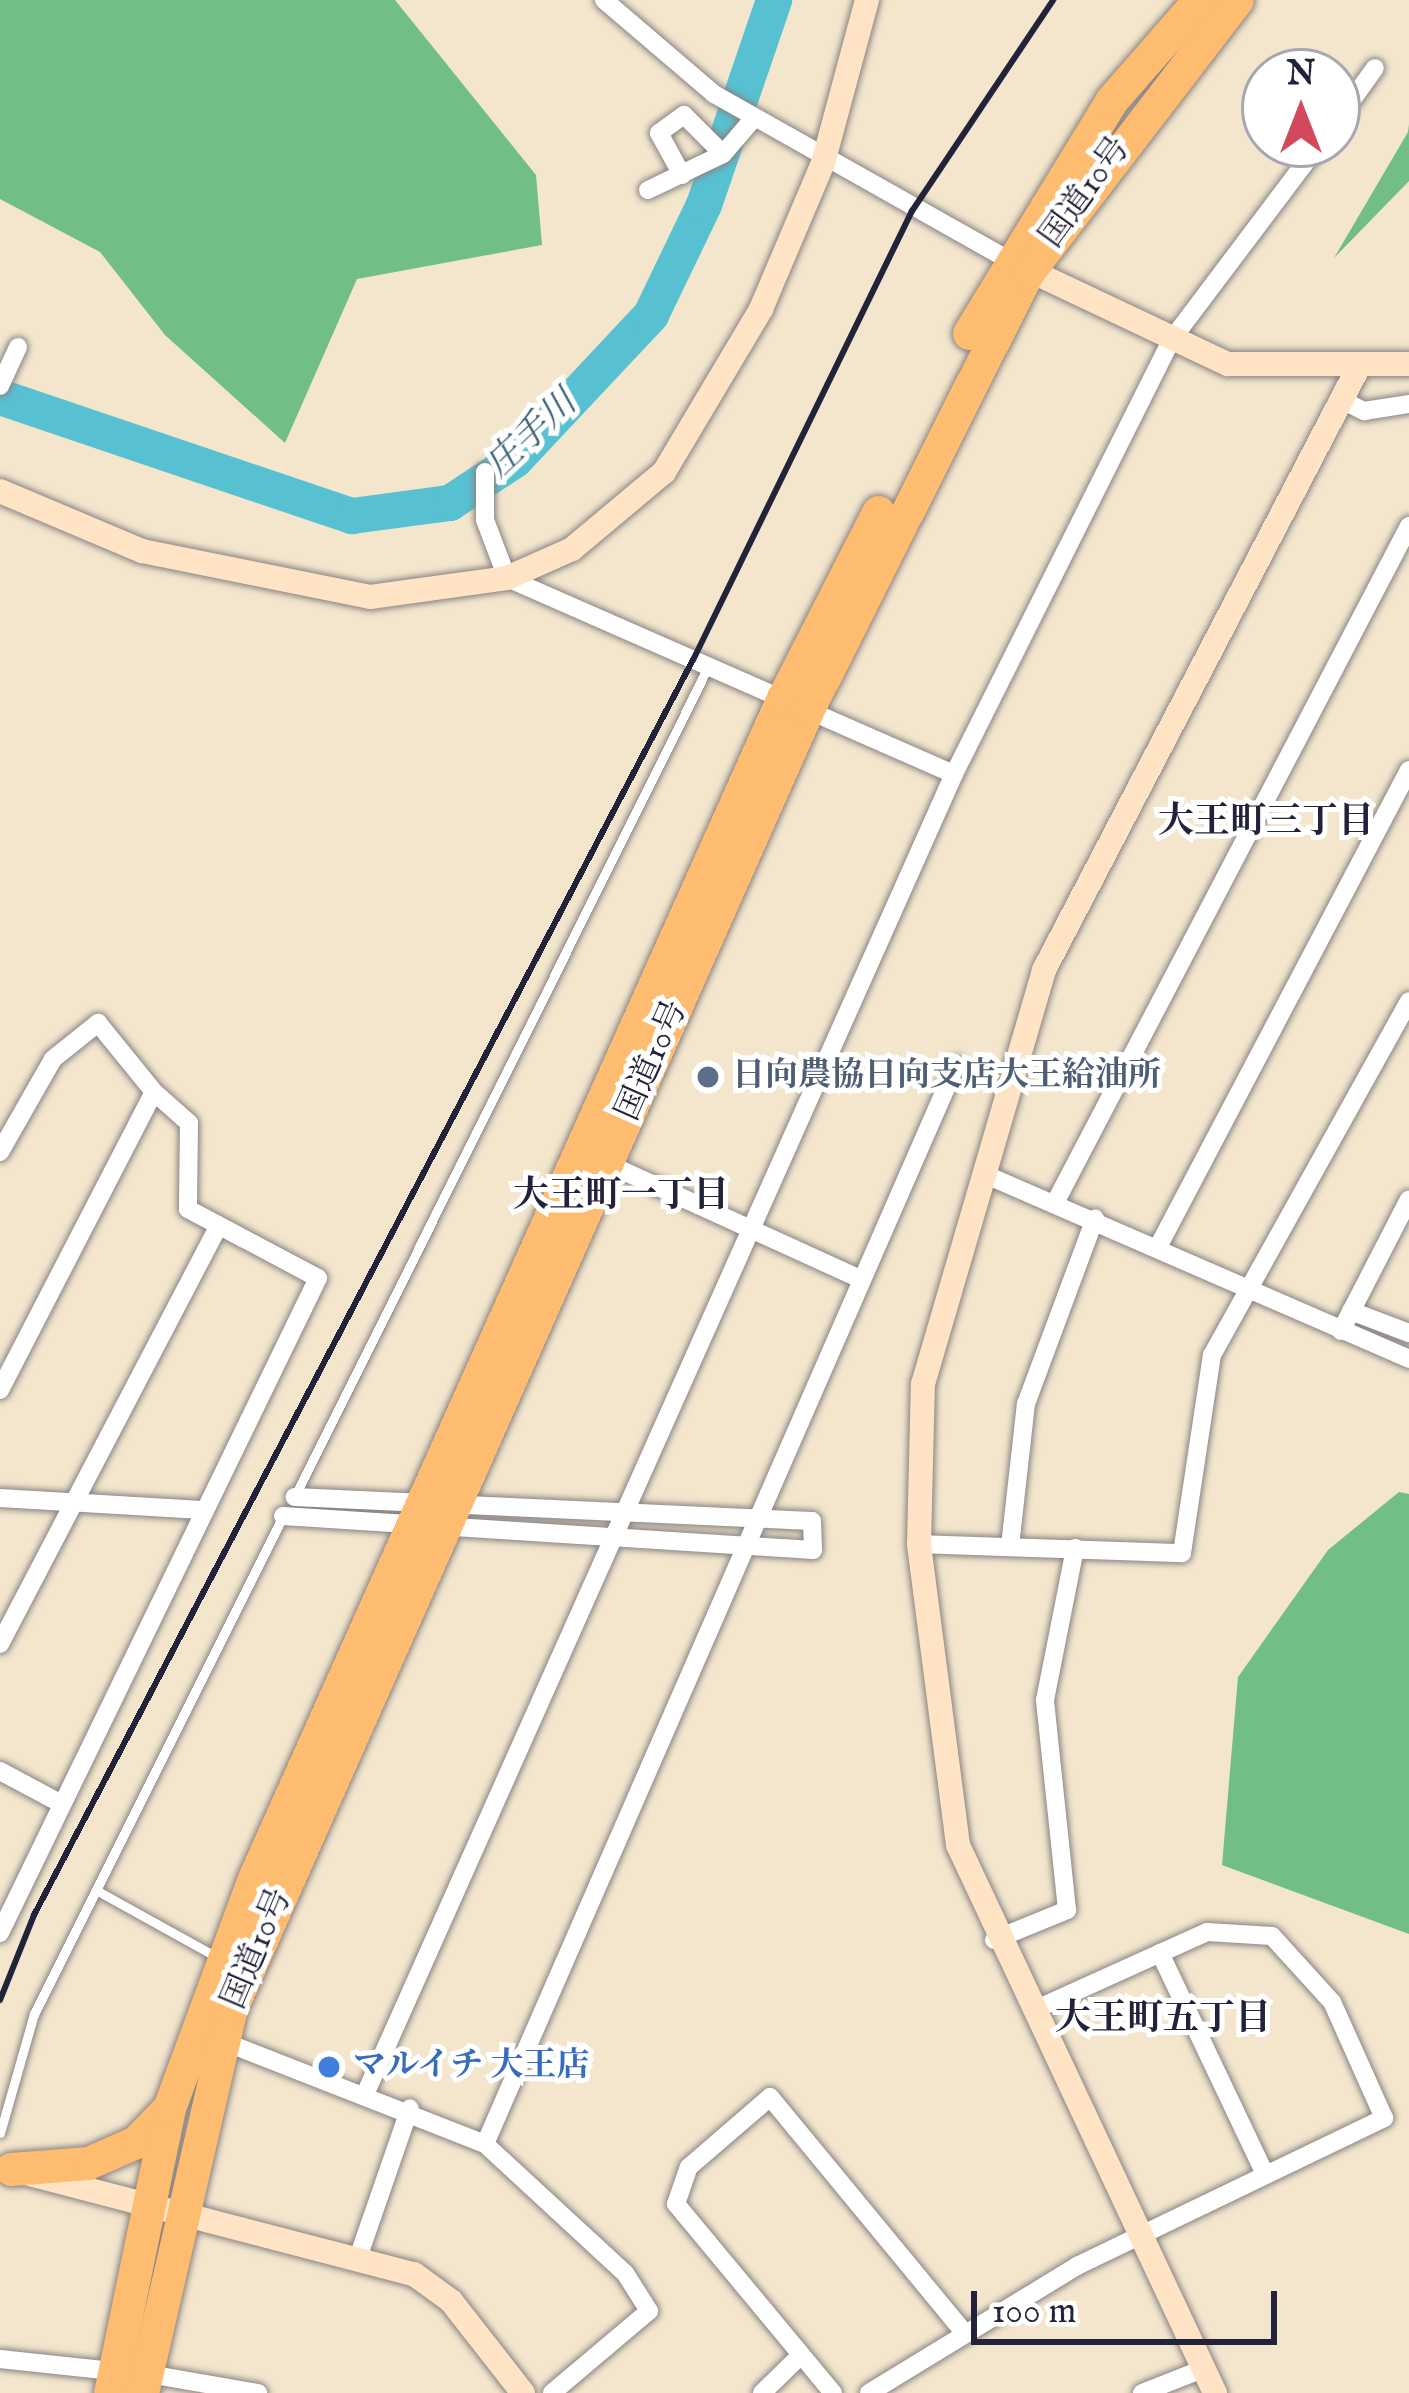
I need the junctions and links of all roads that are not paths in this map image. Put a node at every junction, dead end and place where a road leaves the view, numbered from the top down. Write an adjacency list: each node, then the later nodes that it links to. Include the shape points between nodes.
1 (604, 0): 7 (street, via 714,94)
2 (867, 0): 9 (street)
3 (1199, 0): 13 (highway, 国道10号, via 1111,100)
4 (1237, 0): 13 (highway, 国道10号)
5 (1375, 68): 6 (street)
6 (1361, 88)
7 (761, 123): 8 (street); 9 (street)
8 (724, 154): 11 (street); 11 (street, via 684,115 659,133)
9 (823, 163): 13 (street); 24 (street, via 761,309 664,472 608,526)
10 (1301, 168): 14 (street)
11 (682, 175): 12 (street)
12 (648, 190)
13 (1017, 266): 14 (street); 26 (highway, 国道10号)
14 (1170, 342): 17 (street, via 1228,364); 28 (street)
15 (18, 347): 18 (street)
16 (1409, 364): 17 (street)
17 (1356, 372): 19 (street)
18 (0, 386)
19 (1342, 400): 20 (street, via 1364,411); 34 (street, via 1044,970)
20 (1409, 404)
21 (485, 472): 24 (street, via 485,520)
22 (0, 491): 24 (street, via 142,551 292,588 370,597)
23 (1409, 526): 36 (street)
24 (507, 578): 25 (street)
25 (708, 667): 26 (street); 48 (lane)
26 (795, 704): 28 (street); 33 (highway, 国道10号); 53 (highway, 国道10号)
27 (1409, 770): 40 (street)
28 (954, 774): 39 (street)
29 (1409, 1001): 42 (street)
30 (956, 1065): 41 (street)
31 (154, 1092): 32 (street, via 98,1023 52,1059); 38 (street, via 189,1124 188,1210); 47 (street)
32 (0, 1152)
33 (608, 1164): 39 (street); 54 (highway, 国道10号)
34 (984, 1174): 36 (street); 58 (street, via 923,1384)
35 (1409, 1198): 43 (street)
36 (1055, 1201): 37 (street)
37 (1095, 1218): 40 (street); 60 (street, via 1026,1404)
38 (218, 1227): 50 (street); 51 (street, via 318,1279)
39 (749, 1229): 41 (street); 52 (street)
40 (1158, 1246): 42 (street)
41 (860, 1279): 56 (street)
42 (1256, 1291): 44 (street); 61 (street, via 1212,1354 1182,1553)
43 (1351, 1311): 44 (street); 45 (street)
44 (1341, 1330): 46 (street)
45 (1409, 1333)
46 (1409, 1359)
47 (0, 1390)
48 (295, 1497): 53 (street); 55 (lane)
49 (0, 1498): 50 (street)
50 (74, 1502): 51 (street); 62 (street)
51 (202, 1510): 64 (street)
52 (622, 1512): 54 (street); 56 (street); 57 (street)
53 (412, 1514): 54 (street); 55 (street); 69 (highway, 国道10号)
54 (453, 1515): 57 (street); 71 (highway, 国道10号)
55 (283, 1516): 65 (lane)
56 (753, 1520): 59 (street); 59 (street, via 812,1521 812,1550)
57 (612, 1535): 59 (street); 72 (street)
58 (919, 1544): 60 (street); 67 (street, via 958,1844)
59 (741, 1546): 76 (street)
60 (1010, 1546): 61 (street)
61 (1075, 1548): 67 (street, via 1045,1700 1067,1910)
62 (0, 1644)
63 (0, 1771): 64 (street)
64 (58, 1802): 66 (street)
65 (96, 1890): 69 (lane); 75 (lane, via 34,2014)
66 (0, 1934)
67 (994, 1940): 70 (street)
68 (1160, 1953): 70 (street); 78 (street); 78 (street, via 1207,1932 1251,1930 1288,1946 1332,2002 1384,2118)
69 (221, 1960): 73 (highway, 国道10号)
70 (1034, 2010): 81 (street)
71 (222, 2041): 72 (street); 80 (highway, 国道10号)
72 (367, 2090): 74 (street)
73 (169, 2108): 77 (highway, via 136,2142 88,2163); 79 (highway, 国道10号)
74 (410, 2108): 76 (street); 82 (street)
75 (0, 2133)
76 (485, 2144): 90 (street, via 539,2184 649,2311)
77 (5, 2168): 79 (street)
78 (1265, 2174): 81 (street)
79 (144, 2204): 80 (street); 87 (highway, 国道10号)
80 (178, 2209): 82 (street); 87 (highway, 国道10号)
81 (1144, 2241): 83 (street); 86 (street)
82 (360, 2252): 89 (street, via 451,2301)
83 (963, 2331): 84 (street, via 770,2097 689,2168 676,2204); 93 (street)
84 (800, 2356): 91 (street); 92 (street)
85 (0, 2359): 87 (street)
86 (1203, 2369): 94 (street); 95 (street)
87 (127, 2383): 88 (street)
88 (258, 2393)
89 (523, 2393)
90 (552, 2393)
91 (762, 2393)
92 (832, 2393)
93 (869, 2393)
94 (1142, 2393)
95 (1215, 2393)

